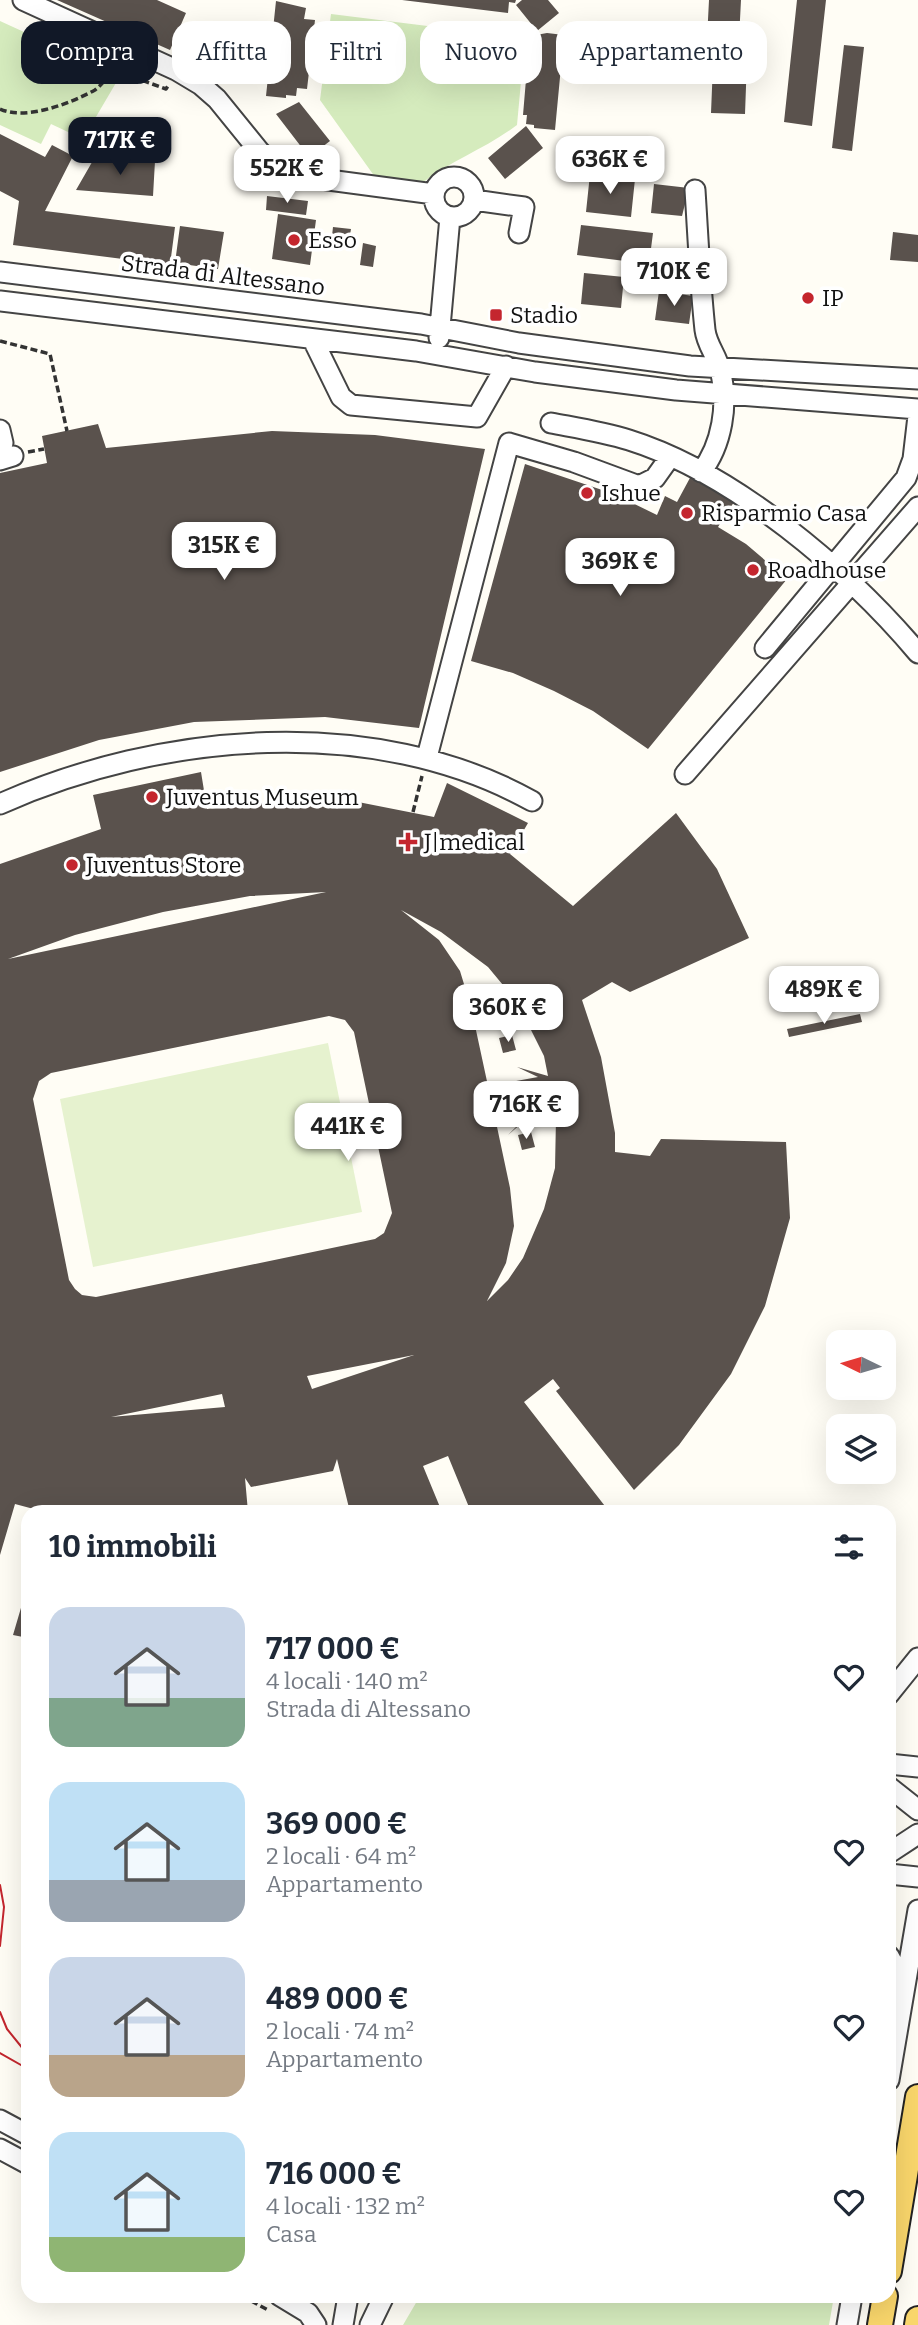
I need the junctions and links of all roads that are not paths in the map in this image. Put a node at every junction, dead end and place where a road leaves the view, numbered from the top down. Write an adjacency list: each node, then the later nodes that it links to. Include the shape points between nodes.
1 (23, 0): 3 (street, via 176,70 217,99 276,167 306,177)
2 (695, 190): 13 (street, via 707,344)
3 (434, 194): 4 (street, via 445,179 457,177 468,183); 5 (street, via 436,206)
4 (474, 200): 5 (street, via 463,216); 6 (street, via 524,207)
5 (450, 217): 9 (street)
6 (519, 233)
7 (0, 272): 9 (street, Strada di Altessano)
8 (0, 301): 10 (street)
9 (439, 327): 11 (street); 13 (street, Strada di Altessano, via 519,344)
10 (313, 340): 11 (street); 12 (street, via 341,397 351,405 477,418)
11 (438, 354): 12 (street)
12 (506, 366): 15 (street)
13 (720, 369): 14 (street, Strada di Altessano); 15 (street)
14 (918, 379)
15 (722, 395): 16 (street); 20 (street, via 720,437)
16 (918, 409)
17 (918, 416): 22 (street, via 906,478)
18 (551, 422): 19 (street, via 630,440)
19 (670, 457): 20 (street); 26 (street, via 655,478 639,486 509,443)
20 (701, 472): 22 (street, via 787,528)
21 (918, 507): 23 (street)
22 (833, 567): 23 (street); 24 (street)
23 (851, 585): 25 (street); 27 (street)
24 (765, 648)
25 (918, 653)
26 (427, 757): 28 (street, via 472,771); 29 (street, via 309,741 172,753 55,780)
27 (685, 775)
28 (531, 801)
29 (0, 804)
30 (918, 1658): 31 (street)
31 (896, 1685)
32 (896, 1765): 33 (street)
33 (918, 1767)
34 (896, 1793): 35 (street)
35 (918, 1810)
36 (918, 1834): 37 (street)
37 (896, 1848)
38 (896, 1875): 39 (street)
39 (918, 1877)
40 (918, 1910): 42 (street)
41 (896, 1976): 42 (street)
42 (900, 2017): 43 (street)
43 (896, 2040)
44 (918, 2097): 49 (main road)
45 (0, 2120): 46 (street)
46 (21, 2132)
47 (0, 2149): 48 (street)
48 (21, 2160)
49 (896, 2229)
50 (292, 2303): 56 (street)
51 (347, 2303): 57 (street)
52 (381, 2303): 58 (street)
53 (851, 2303): 59 (street)
54 (884, 2303): 60 (main road)
55 (918, 2319): 61 (main road)
56 (316, 2325)
57 (343, 2325)
58 (370, 2325)
59 (846, 2325)
60 (880, 2325)
61 (917, 2325)

